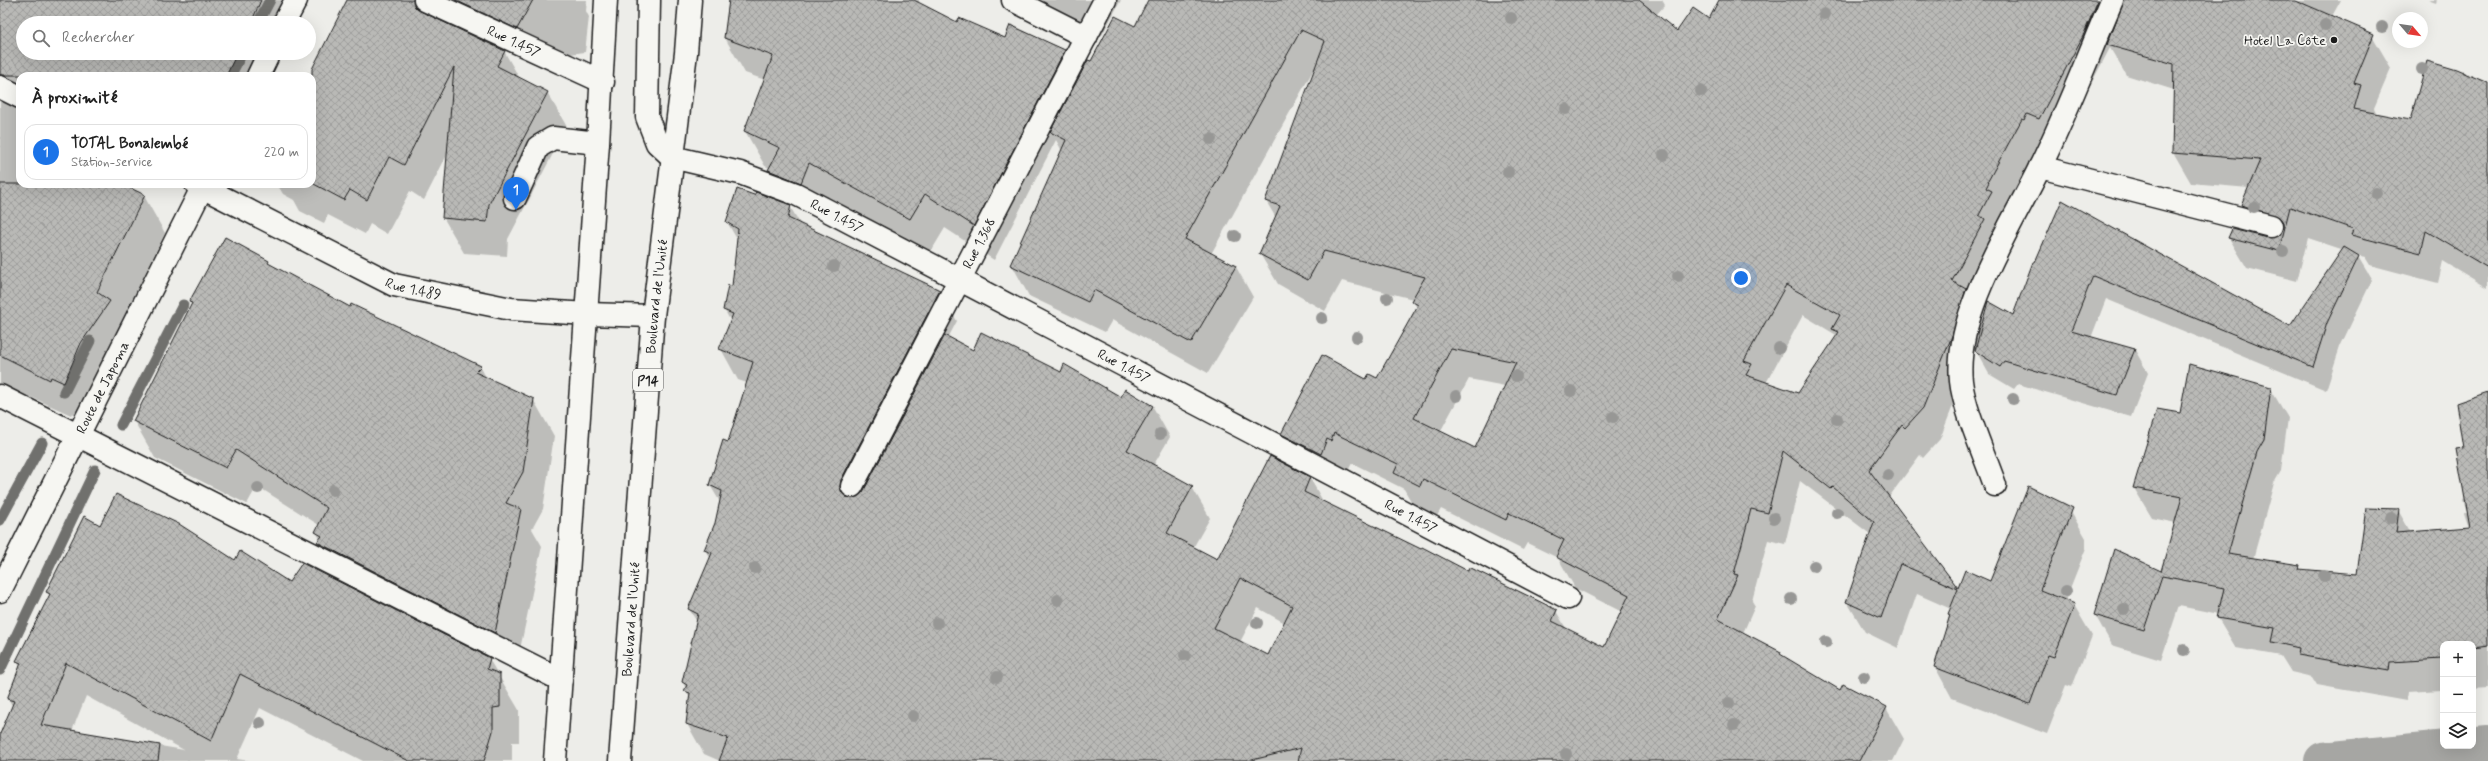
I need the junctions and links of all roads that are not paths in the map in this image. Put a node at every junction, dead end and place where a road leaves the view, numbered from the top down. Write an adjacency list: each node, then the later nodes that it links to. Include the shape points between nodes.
1 (296, 0): 9 (street)
2 (425, 0): 13 (street, Rue 1.457)
3 (606, 0): 13 (street)
4 (649, 0): 17 (street, via 647,117 657,143)
5 (690, 0): 17 (street, Boulevard de l'Unité / P14, via 686,53)
6 (1013, 0): 10 (street)
7 (1105, 0): 10 (street, Rue 1.368)
8 (2112, 0): 18 (street)
9 (288, 16)
10 (1086, 37): 23 (street, Rue 1.368)
11 (266, 60): 12 (street)
12 (260, 72)
13 (602, 82): 16 (street)
14 (0, 87): 15 (street)
15 (16, 94)
16 (598, 144): 21 (street, via 553,138 538,147); 24 (street)
17 (672, 157): 23 (street, Rue 1.457, via 740,173 796,194); 25 (street, Boulevard de l'Unité / P14)
18 (2040, 167): 22 (street); 28 (street, via 2016,212 1970,312 1961,358 1961,381)
19 (200, 188): 27 (street, Route de Japoma)
20 (207, 188): 24 (street, Rue 1.489, via 394,285 511,309)
21 (515, 198)
22 (2271, 226)
23 (959, 278): 29 (street, Rue 1.368); 31 (street, Rue 1.457)
24 (587, 314): 25 (street, Rue 1.489); 32 (street)
25 (653, 316): 34 (street, Boulevard de l'Unité / P14)
26 (0, 396): 27 (street)
27 (78, 436): 30 (street, Route de Japoma); 32 (street)
28 (1995, 485)
29 (852, 486)
30 (0, 591)
31 (1568, 598)
32 (561, 680): 33 (street)
33 (555, 761)
34 (620, 761)

